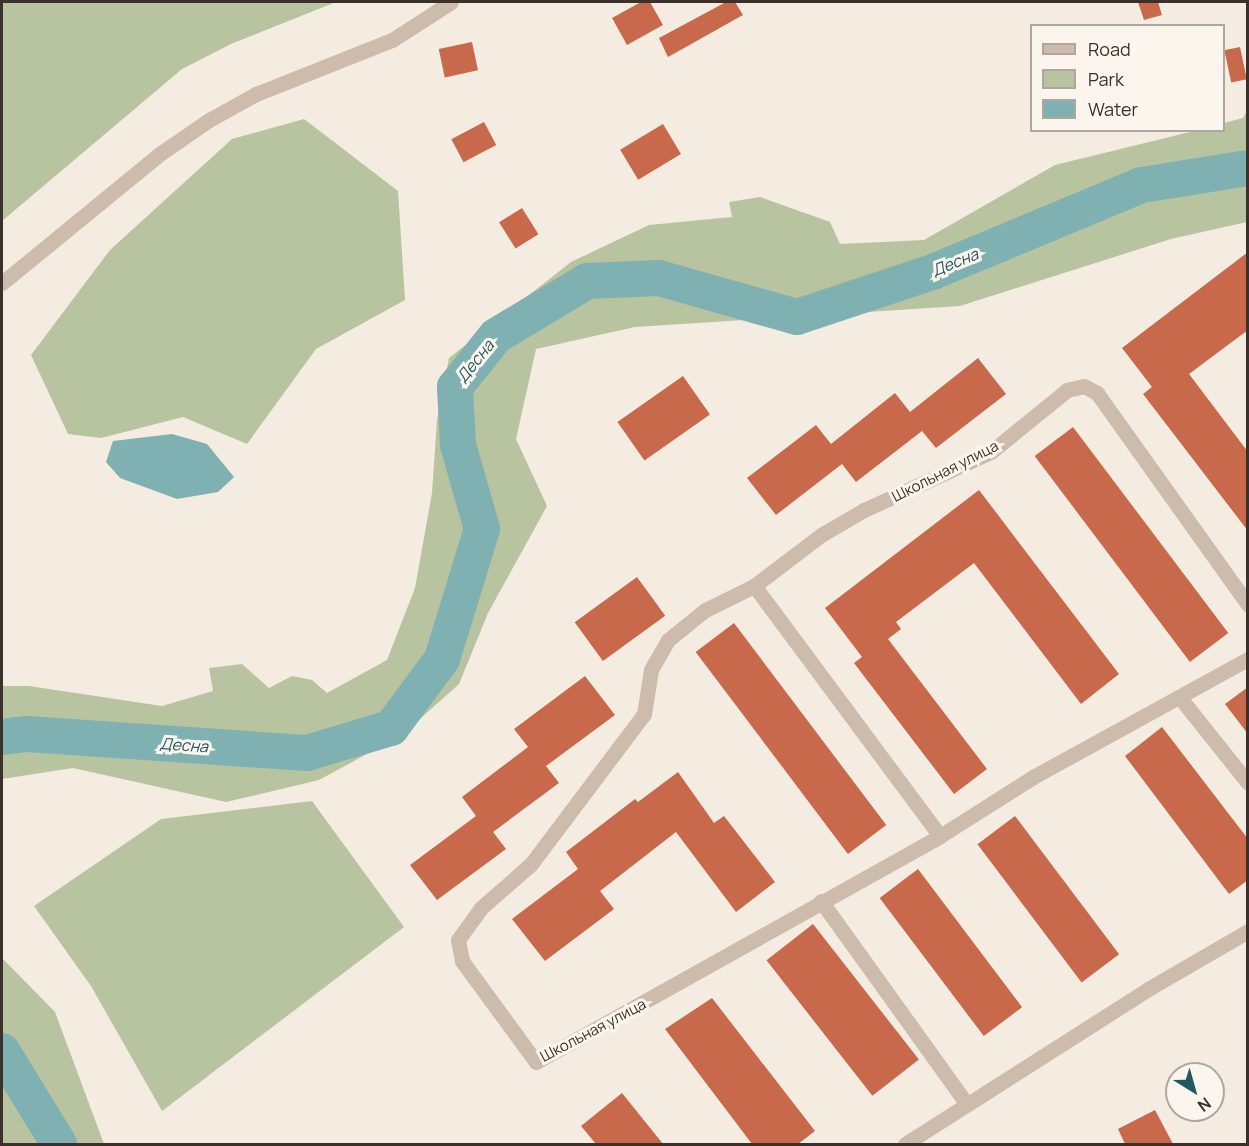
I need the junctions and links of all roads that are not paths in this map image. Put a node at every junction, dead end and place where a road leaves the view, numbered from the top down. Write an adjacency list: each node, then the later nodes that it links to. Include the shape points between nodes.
1 (451, 2): 2 (street, via 392,40 256,94 208,120 161,153)
2 (2, 283)
3 (754, 586): 4 (street, Школьная улица, via 821,535 864,510 992,451 1067,390 1084,386 1097,393); 8 (street); 9 (street, Школьная улица, via 705,610 668,640 651,670 644,714 531,864 481,908 458,940 462,961 536,1062)
4 (1248, 605)
5 (1248, 659): 6 (street, Школьная улица)
6 (1181, 699): 7 (street); 8 (street, Школьная улица, via 1033,777)
7 (1248, 783)
8 (940, 836): 9 (street, Школьная улица)
9 (821, 901): 11 (street)
10 (1248, 931): 11 (street, via 1148,989)
11 (967, 1104): 12 (street)
12 (905, 1144)

